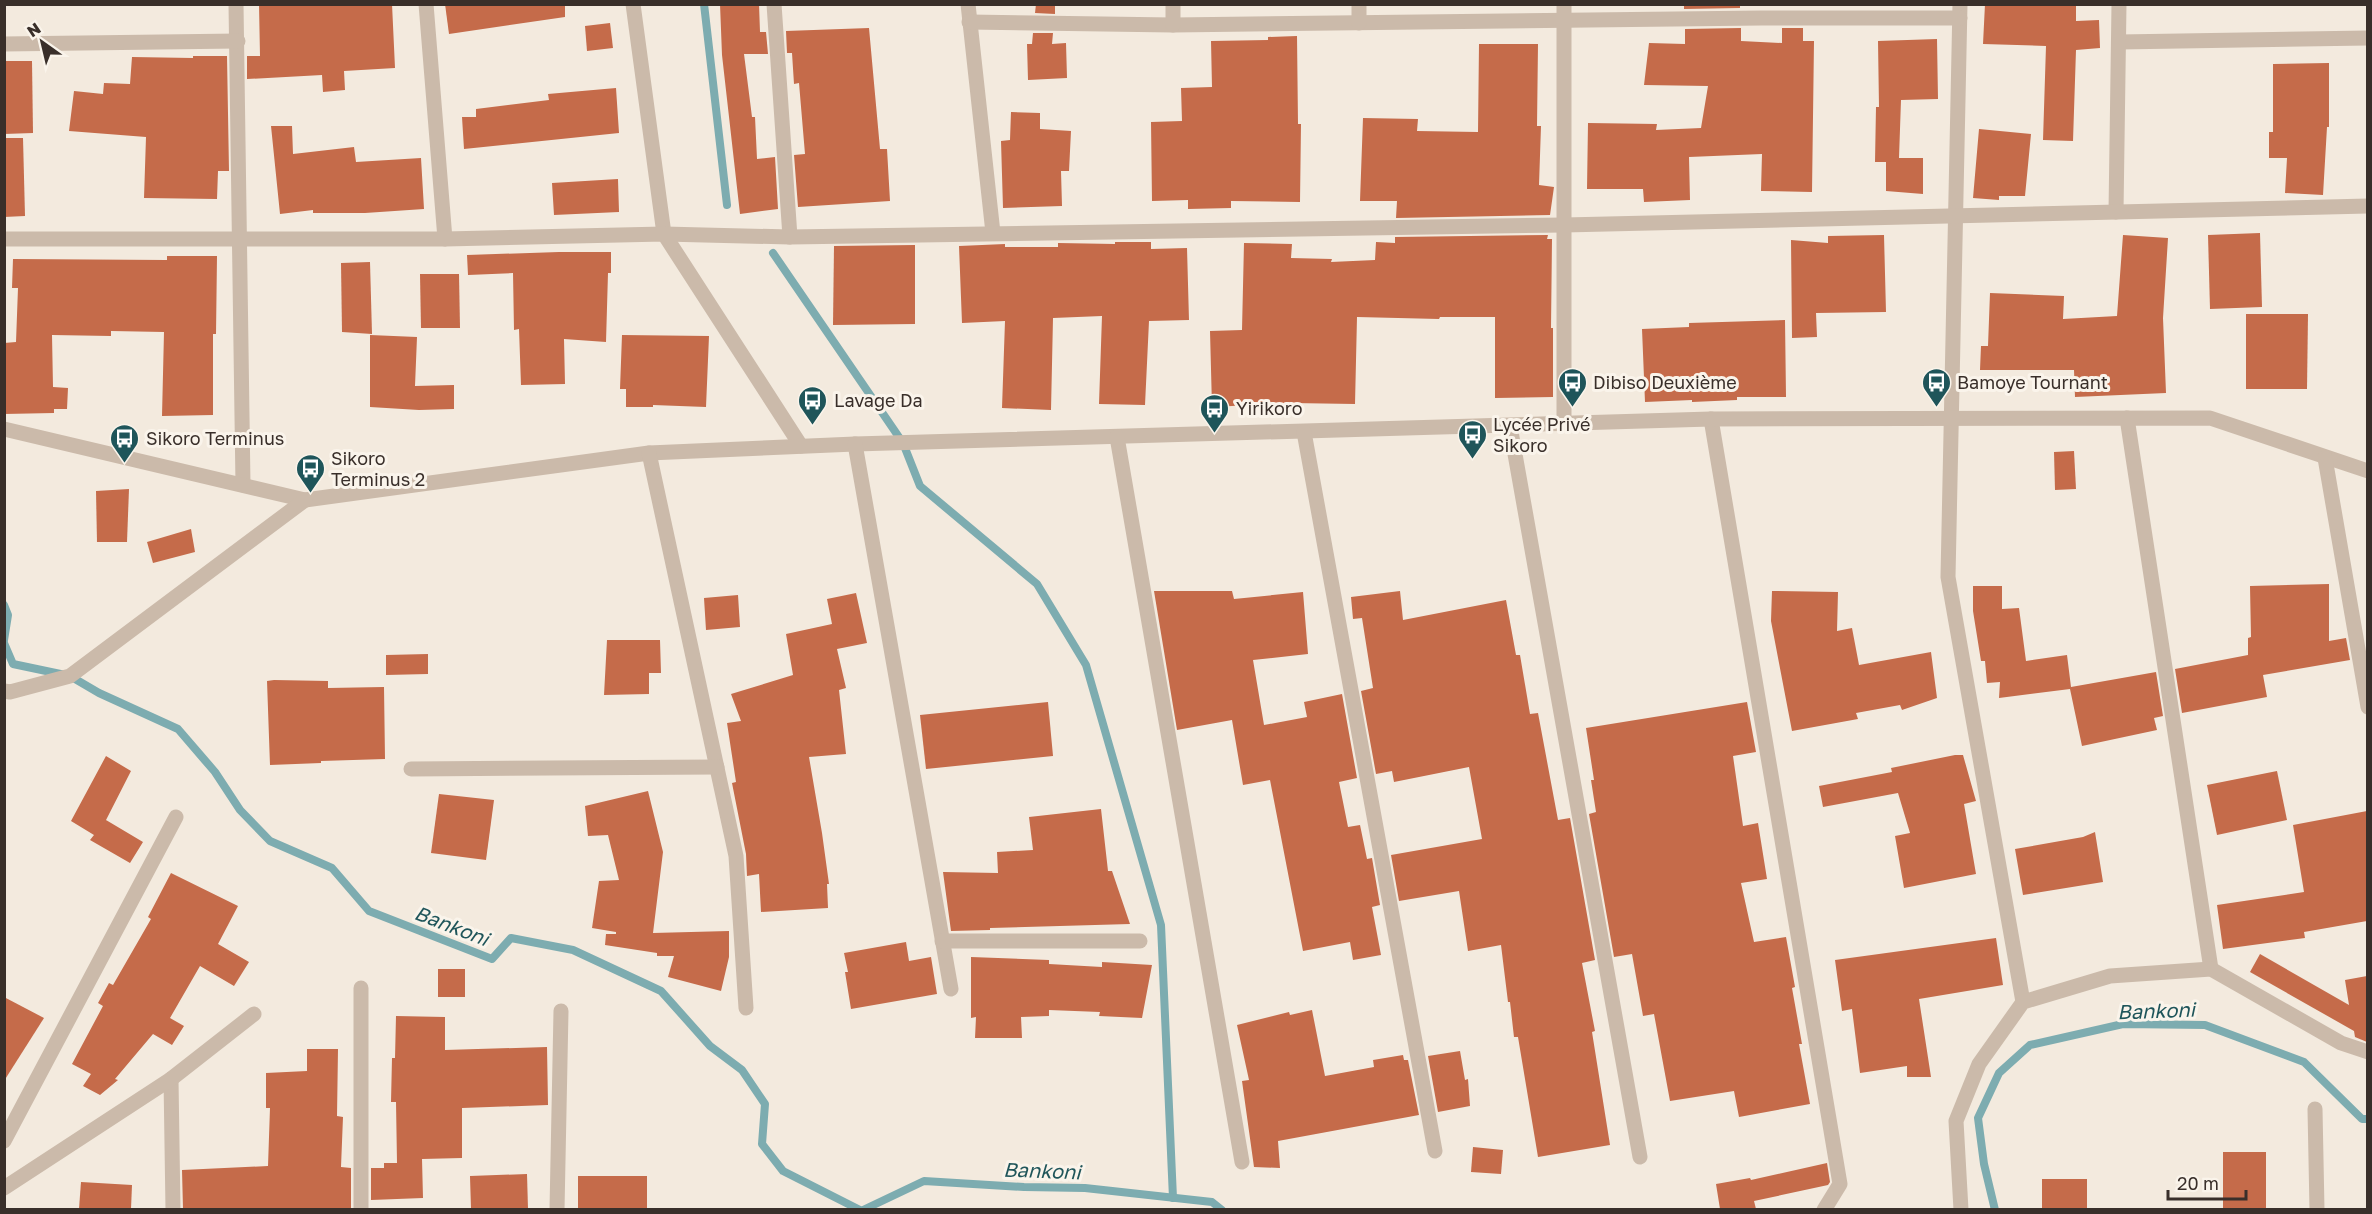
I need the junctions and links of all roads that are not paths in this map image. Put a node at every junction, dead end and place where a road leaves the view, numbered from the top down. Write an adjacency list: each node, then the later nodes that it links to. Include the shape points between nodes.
1 (236, 4): 17 (street)
2 (426, 4): 29 (street)
3 (633, 4): 25 (street)
4 (774, 4): 26 (street)
5 (968, 4): 13 (street)
6 (1173, 4): 15 (street)
7 (1359, 4): 14 (street)
8 (1564, 4): 12 (street)
9 (2119, 4): 18 (street)
10 (1762, 11): 11 (street); 12 (street)
11 (1960, 11): 22 (street)
12 (1564, 21): 14 (street); 23 (street)
13 (969, 22): 15 (street); 24 (street)
14 (1359, 22): 15 (street)
15 (1173, 26)
16 (2367, 38): 18 (street)
17 (238, 41): 19 (street); 28 (street)
18 (2119, 42): 21 (street)
19 (4, 44)
20 (2367, 206): 21 (street)
21 (2116, 213): 22 (street)
22 (1956, 217): 23 (street); 31 (street)
23 (1564, 225): 24 (street); 33 (street)
24 (993, 233): 26 (street)
25 (664, 234): 26 (street); 29 (street); 39 (street)
26 (790, 237)
27 (4, 239): 28 (street)
28 (240, 239): 29 (street); 43 (street)
29 (445, 239)
30 (1711, 418): 31 (street); 33 (street); 70 (street, via 1840,1184)
31 (1952, 418): 32 (street); 55 (street, via 1948,576)
32 (2127, 418): 41 (street, via 2210,418); 52 (street)
33 (1564, 424): 34 (street)
34 (1510, 426): 36 (street); 64 (street)
35 (4, 429): 43 (street)
36 (1304, 432): 37 (street); 63 (street)
37 (1117, 437): 38 (street); 65 (street)
38 (855, 444): 39 (street); 50 (street)
39 (801, 446): 40 (street)
40 (649, 453): 44 (street); 47 (street)
41 (2325, 458): 42 (street); 46 (street)
42 (2367, 471)
43 (243, 485): 44 (street)
44 (305, 500): 45 (street, via 70,676)
45 (6, 696)
46 (2367, 707)
47 (717, 767): 48 (street); 56 (street, via 736,856)
48 (411, 769)
49 (176, 817): 62 (street)
50 (942, 941): 51 (street); 54 (street)
51 (1140, 941)
52 (2211, 969): 55 (street, via 2110,976); 59 (street, via 2341,1043)
53 (361, 988): 68 (street)
54 (951, 989)
55 (2023, 1002): 71 (street, via 1979,1064 1956,1121)
56 (746, 1008)
57 (561, 1011): 69 (street)
58 (254, 1014): 60 (street)
59 (2367, 1052)
60 (171, 1079): 66 (street); 67 (street)
61 (2315, 1109): 72 (street)
62 (4, 1141)
63 (1435, 1151)
64 (1640, 1157)
65 (1242, 1162)
66 (4, 1188)
67 (173, 1209)
68 (362, 1209)
69 (557, 1209)
70 (1824, 1209)
71 (1960, 1209)
72 (2317, 1209)

